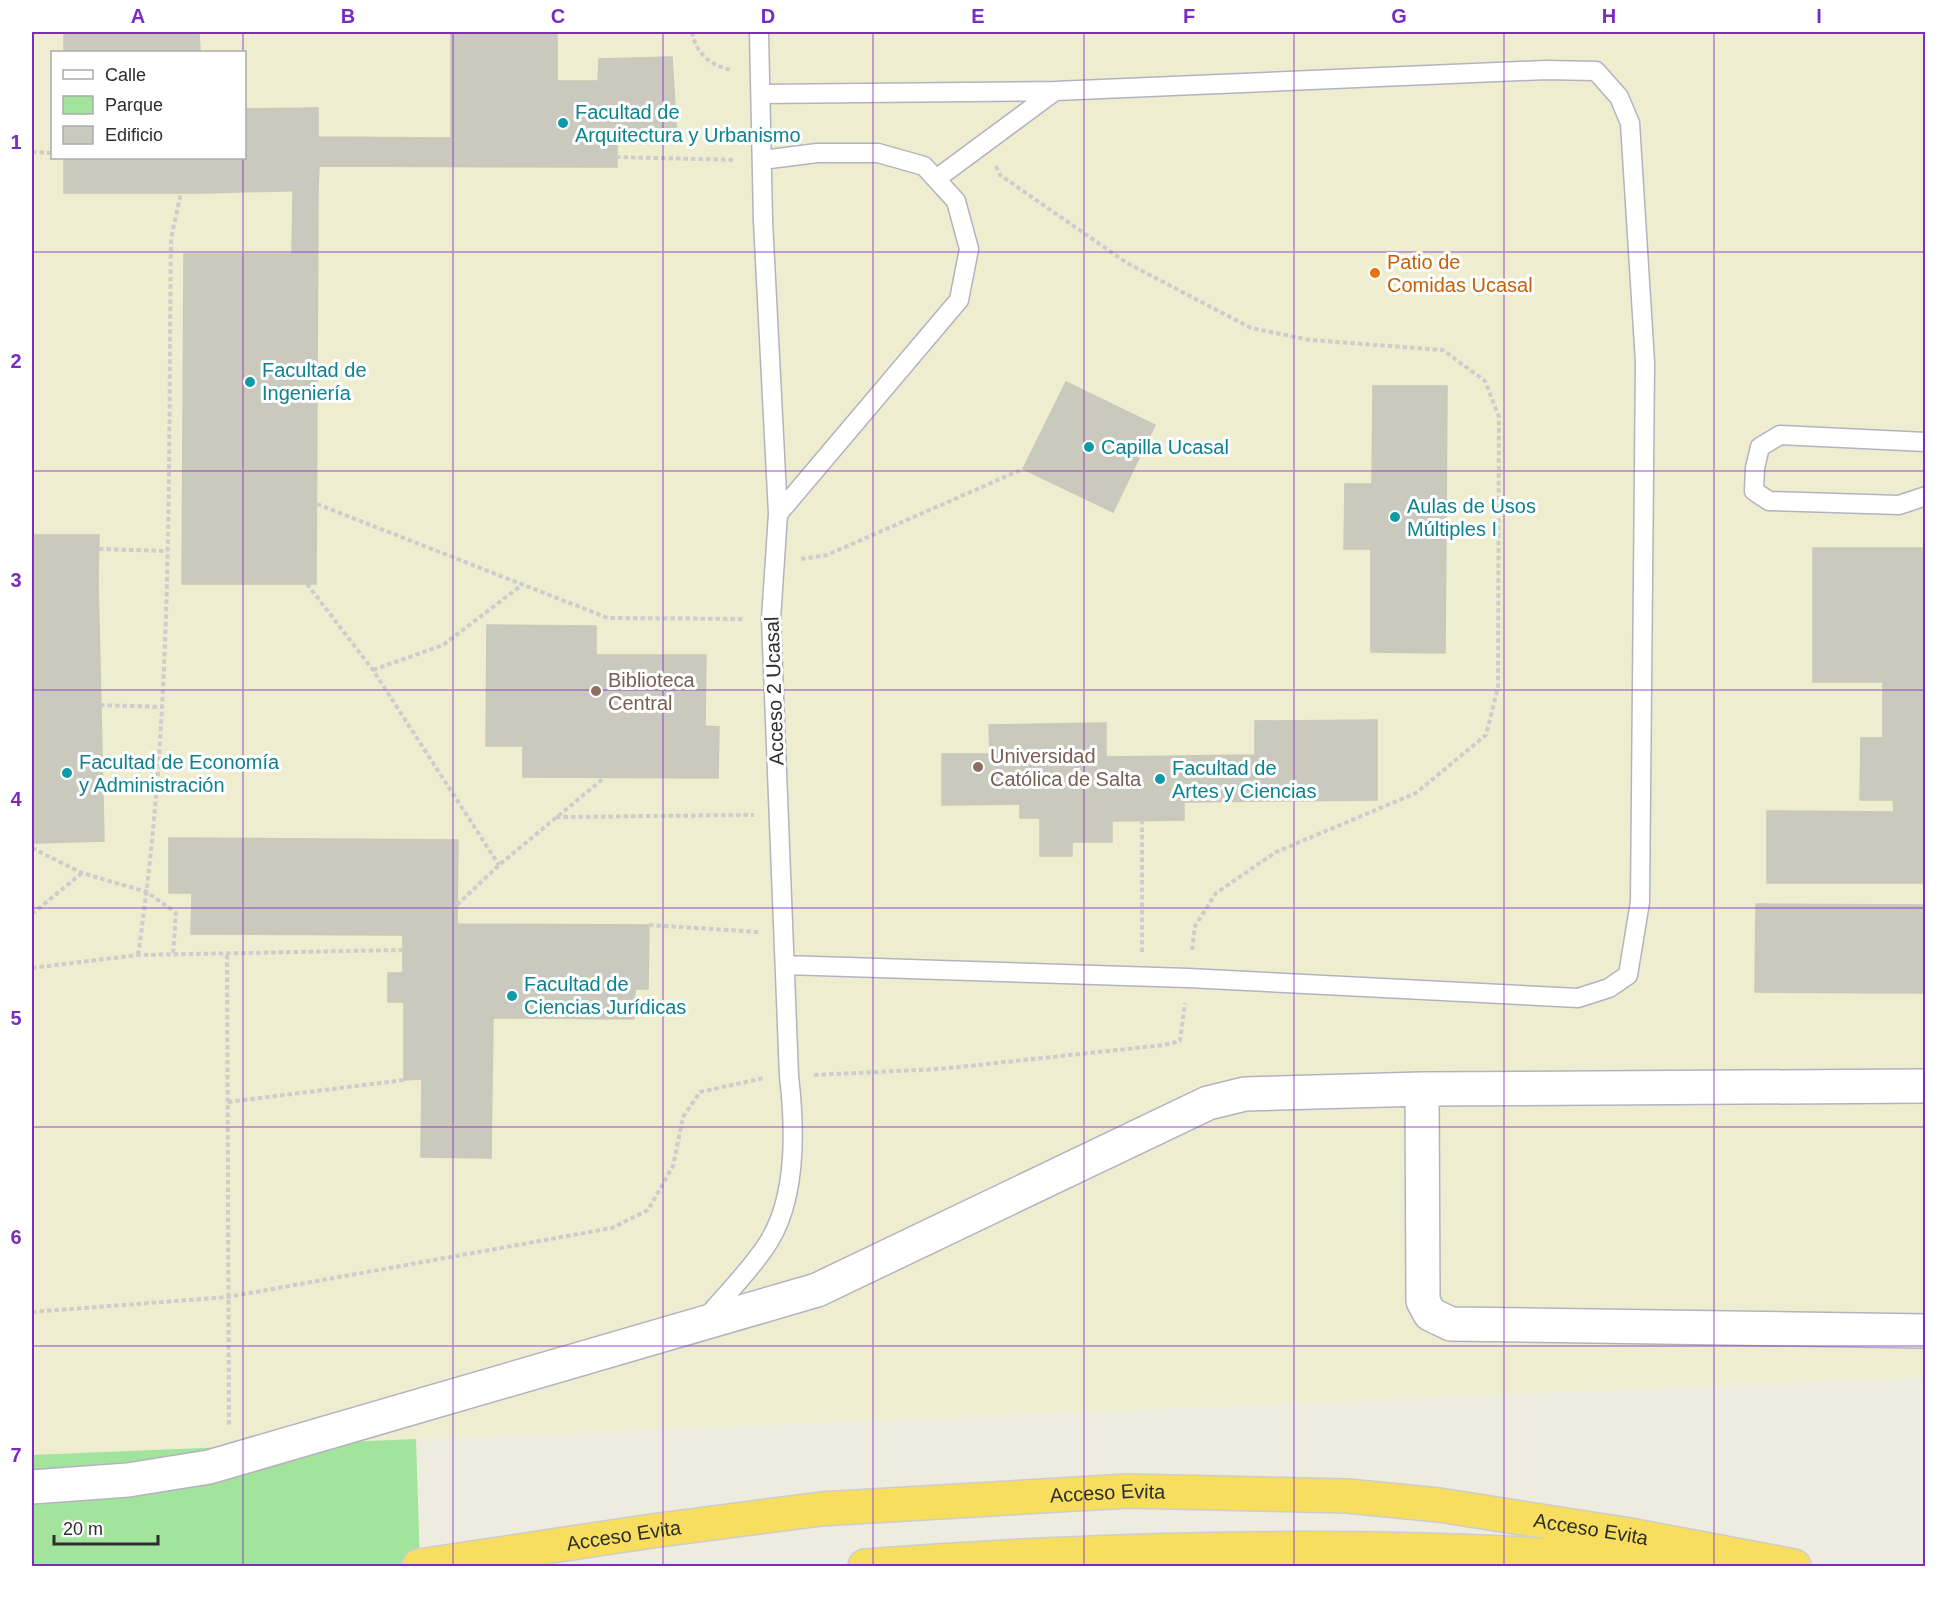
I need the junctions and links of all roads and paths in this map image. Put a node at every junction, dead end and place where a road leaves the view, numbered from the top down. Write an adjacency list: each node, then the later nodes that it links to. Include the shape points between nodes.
1 (759, 32): 3 (lane, Acceso 2 Ucasal)
2 (1055, 91): 3 (lane); 4 (lane); 44 (lane, via 1596,71 1619,97 1630,123 1645,362 1640,902 1628,975 1609,988 1578,998)
3 (761, 94): 8 (lane, Acceso 2 Ucasal)
4 (987, 144): 9 (lane); 44 (path, via 1000,175 1127,263 1251,328 1310,340 1443,350 1485,381 1499,417 1498,687 1486,735 1416,793 1276,852 1216,893 1195,926)
5 (32, 152): 6 (path)
6 (51, 153)
7 (616, 158): 8 (path)
8 (762, 160): 9 (lane, via 817,153 878,153 924,166); 15 (lane, Acceso 2 Ucasal)
9 (936, 179): 15 (lane, via 956,201 969,249 959,300)
10 (181, 192): 17 (path, via 171,239)
11 (1926, 442): 13 (lane, via 1780,435 1760,447 1754,490 1769,501 1781,502 1899,505)
12 (1023, 469): 18 (path, via 827,555)
13 (1926, 496)
14 (316, 504): 20 (path)
15 (778, 514): 18 (lane, Acceso 2 Ucasal)
16 (99, 549): 17 (path)
17 (167, 551): 24 (path)
18 (773, 562): 21 (lane, Acceso 2 Ucasal)
19 (307, 584): 22 (path)
20 (522, 585): 21 (path, via 608,618); 22 (path, via 443,645)
21 (771, 619): 26 (lane, Acceso 2 Ucasal)
22 (373, 670): 30 (path)
23 (100, 705): 24 (path)
24 (162, 706): 32 (path)
25 (604, 778): 27 (path)
26 (777, 814): 27 (path); 36 (lane, Acceso 2 Ucasal)
27 (556, 817): 30 (path)
28 (1142, 820): 43 (path)
29 (32, 848): 31 (path)
30 (499, 865): 33 (path)
31 (82, 873): 32 (path); 34 (path)
32 (147, 892): 38 (path); 39 (path, via 176,913)
33 (457, 906)
34 (32, 914)
35 (649, 925): 36 (path)
36 (782, 933): 41 (lane, Acceso 2 Ucasal)
37 (403, 950): 40 (path)
38 (138, 955): 39 (path); 42 (path)
39 (173, 955): 40 (path)
40 (227, 955): 49 (path)
41 (785, 965): 43 (lane); 45 (lane, Acceso 2 Ucasal)
42 (32, 968)
43 (1142, 977): 44 (lane)
44 (1188, 978): 45 (path, via 1180,1041 940,1069)
45 (789, 1076): 50 (path, via 749,1080 700,1092 683,1117 673,1166 648,1210 612,1228); 52 (lane, Acceso 2 Ucasal, via 794,1113 787,1204 768,1243)
46 (404, 1080): 49 (path)
47 (1926, 1086): 48 (street)
48 (1422, 1089): 52 (street, via 1245,1094 1208,1103 826,1286); 53 (street, via 1421,1283 1423,1301 1430,1314 1440,1319 1451,1324)
49 (228, 1102): 50 (path)
50 (228, 1297): 51 (path); 54 (path)
51 (32, 1312)
52 (703, 1323): 54 (street)
53 (1926, 1331)
54 (229, 1461): 55 (street, via 128,1480)
55 (32, 1487)
56 (419, 1566): 59 (highway, Acceso Evita, via 821,1509 1140,1491 1336,1496 1439,1505)
57 (865, 1566): 58 (highway, Acceso Evita, via 1028,1555 1290,1548 1484,1551)
58 (1695, 1566)
59 (1794, 1566)

